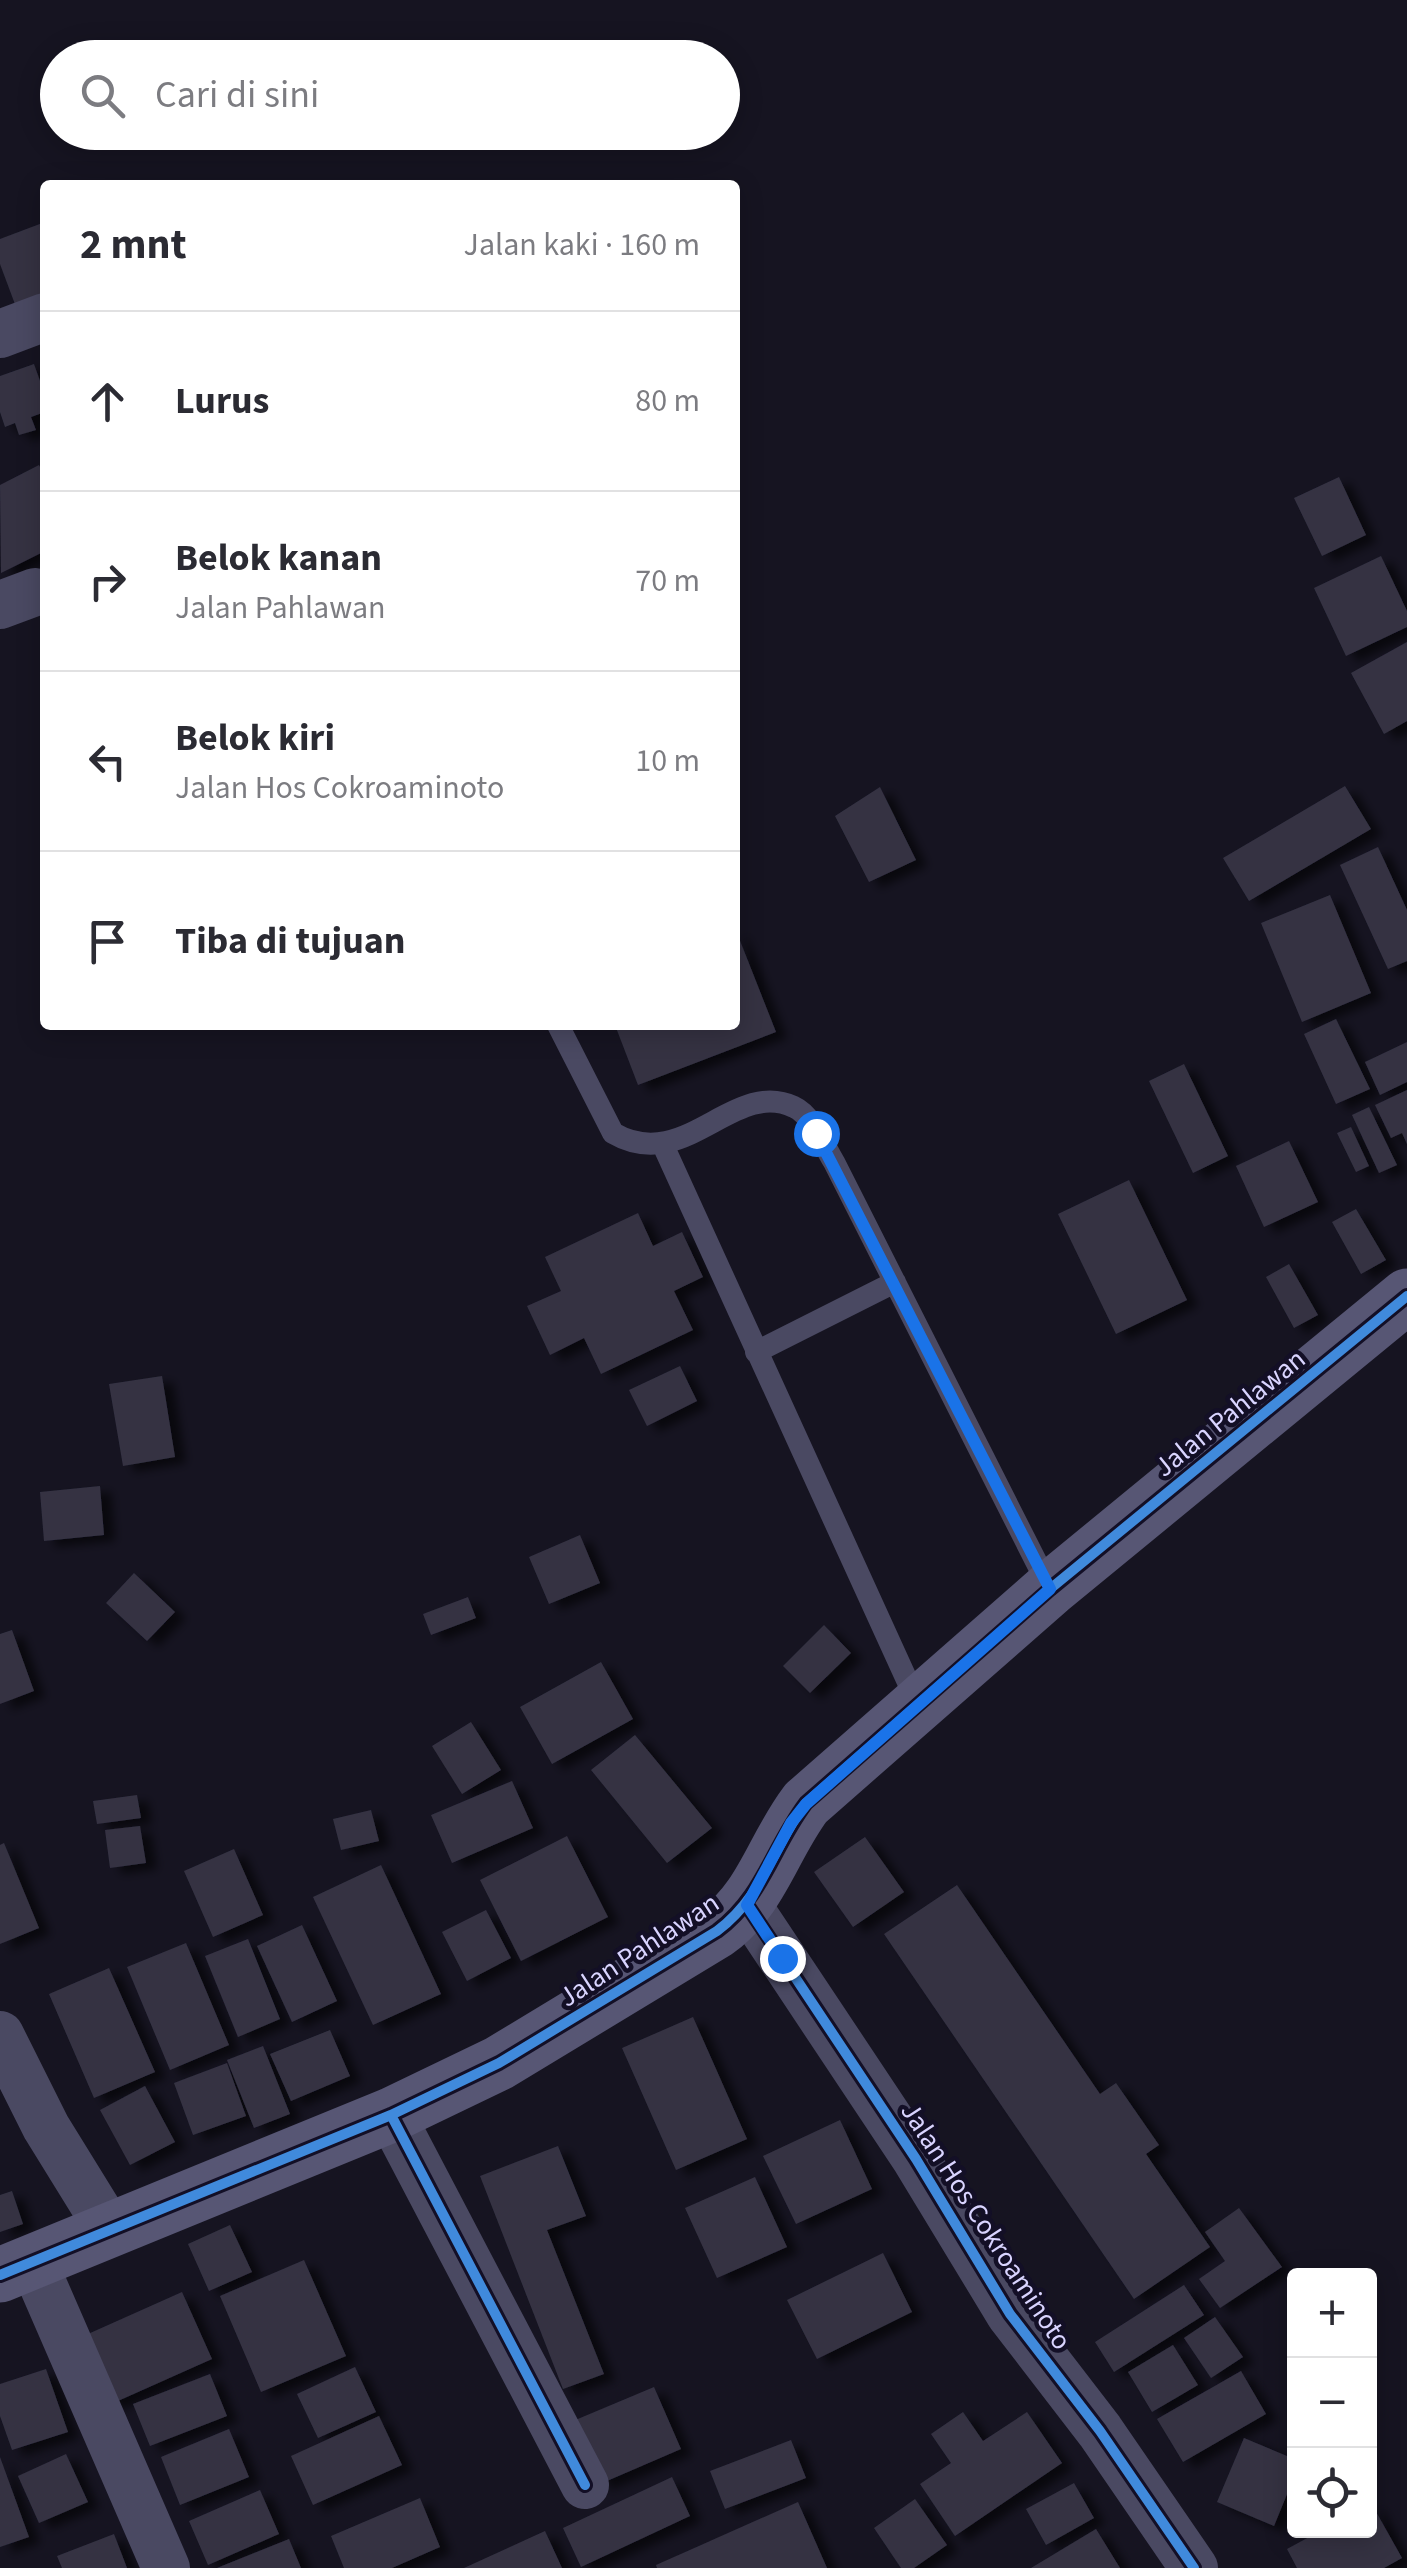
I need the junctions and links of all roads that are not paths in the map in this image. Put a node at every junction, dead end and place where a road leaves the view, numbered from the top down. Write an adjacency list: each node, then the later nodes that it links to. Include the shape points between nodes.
1 (40, 319): 2 (street)
2 (0, 334)
3 (560, 1030): 4 (lane, via 612,1133 628,1142)
4 (663, 1145): 5 (lane, via 749,1105 796,1107 834,1162); 7 (lane)
5 (895, 1282): 7 (lane); 8 (lane)
6 (1407, 1296): 8 (street, Jalan Pahlawan)
7 (756, 1352): 9 (lane)
8 (1050, 1589): 9 (street, Jalan Pahlawan)
9 (917, 1702): 10 (street, Jalan Pahlawan, via 806,1804)
10 (747, 1905): 12 (street, Jalan Pahlawan, via 718,1931 500,2064); 17 (street, Jalan Hos Cokroaminoto, via 1010,2314)
11 (0, 2035): 13 (street)
12 (391, 2115): 13 (street, Jalan Pahlawan); 15 (street)
13 (109, 2229): 14 (street, Jalan Pahlawan)
14 (16, 2269): 16 (street)
15 (585, 2485)
16 (166, 2568)
17 (1194, 2568)

